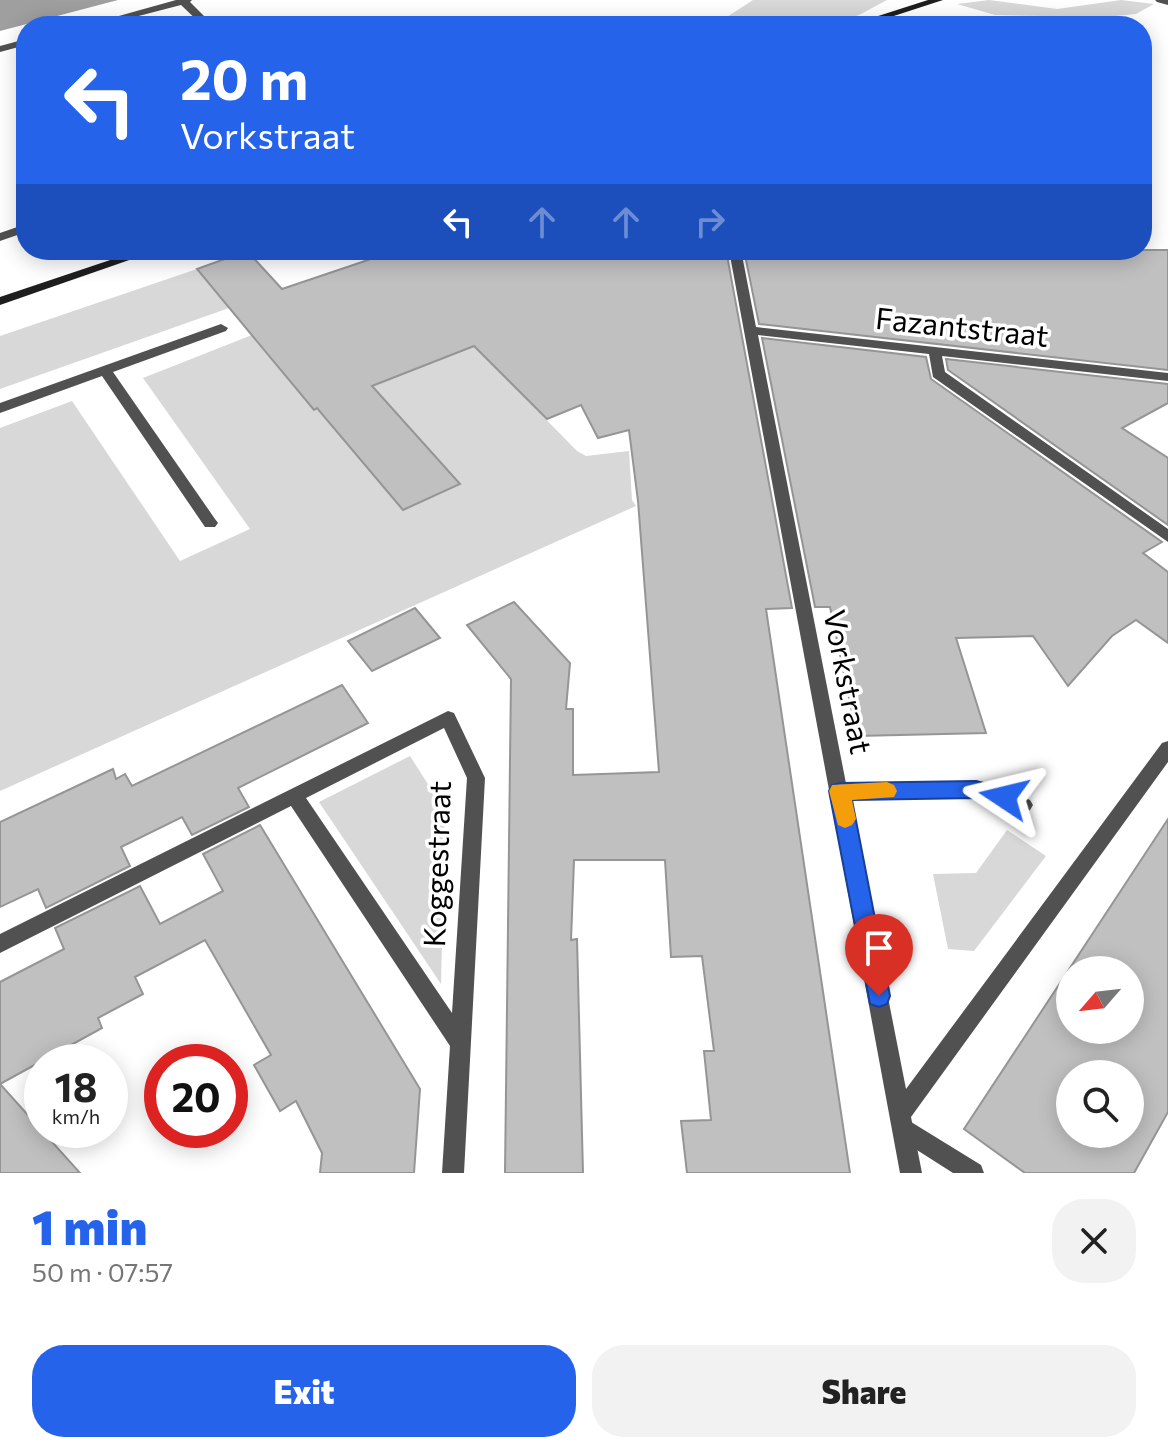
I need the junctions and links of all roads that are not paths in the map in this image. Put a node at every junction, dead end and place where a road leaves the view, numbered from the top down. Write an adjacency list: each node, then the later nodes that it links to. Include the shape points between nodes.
1 (185, 0): 6 (street); 7 (street)
2 (901, 0): 8 (main road)
3 (938, 0): 9 (main road)
4 (1160, 0): 5 (street)
5 (1168, 2)
6 (125, 16)
7 (200, 16)
8 (878, 16)
9 (884, 16)
10 (122, 260): 12 (main road)
11 (737, 260): 14 (street, Vorkstraat)
12 (0, 301)
13 (221, 328): 16 (street)
14 (751, 330): 15 (street, Fazantstraat); 22 (street, Vorkstraat)
15 (935, 352): 17 (street, Fazantstraat); 20 (street, via 938,374)
16 (105, 370): 18 (street); 19 (street)
17 (1168, 377)
18 (0, 408)
19 (210, 523)
20 (1168, 537)
21 (1168, 748): 27 (street)
22 (840, 791): 24 (street, via 976,790); 27 (street, Vorkstraat)
23 (294, 795): 25 (street, Koggestraat); 26 (street, Koggestraat); 26 (street, Koggestraat, via 448,718 476,778)
24 (1024, 805)
25 (0, 944)
26 (461, 1044): 28 (street, Koggestraat)
27 (902, 1120): 29 (street, Vorkstraat); 30 (street)
28 (453, 1173)
29 (911, 1173)
30 (973, 1173)

